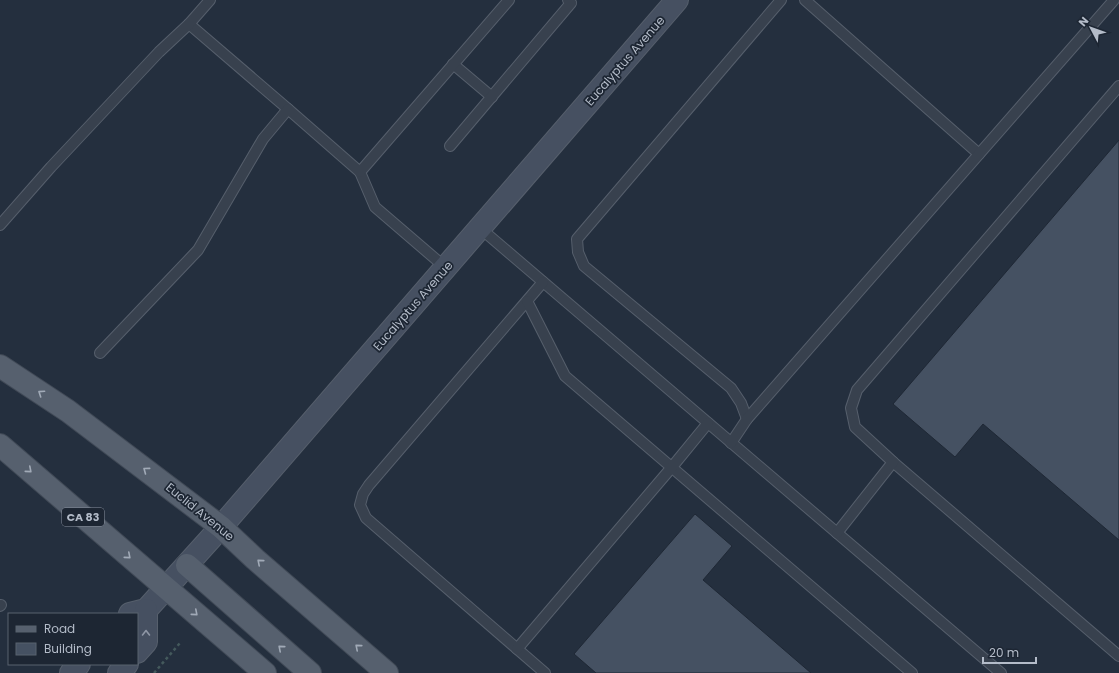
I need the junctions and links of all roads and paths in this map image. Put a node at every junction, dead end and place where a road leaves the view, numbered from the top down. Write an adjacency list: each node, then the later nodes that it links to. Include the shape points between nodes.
1 (210, 0): 8 (lane)
2 (509, 0): 9 (lane)
3 (568, 0): 11 (lane, via 571,3)
4 (677, 0): 17 (street, Eucalyptus Avenue)
5 (781, 0): 23 (lane, via 577,238 578,252 584,266 731,388 741,403)
6 (805, 0): 14 (lane)
7 (1114, 0): 14 (lane)
8 (189, 24): 12 (lane); 16 (lane, via 159,52)
9 (453, 64): 11 (lane); 15 (lane)
10 (1119, 86): 27 (lane, via 857,390 851,408 854,427)
11 (492, 97): 13 (lane)
12 (288, 109): 15 (lane); 21 (lane, via 263,139 198,250)
13 (450, 146)
14 (979, 154): 23 (lane)
15 (360, 172): 18 (lane, via 375,207)
16 (0, 225)
17 (480, 228): 18 (street, Eucalyptus Avenue); 19 (lane)
18 (446, 268): 29 (street, Eucalyptus Avenue)
19 (543, 282): 20 (lane); 24 (lane)
20 (527, 301): 28 (lane, via 565,376); 35 (lane, via 369,485 360,506 366,518)
21 (100, 353)
22 (0, 366): 29 (main road, Euclid Avenue, one-way to 22, via 68,411)
23 (747, 419): 25 (lane)
24 (708, 423): 25 (lane); 28 (lane)
25 (731, 443): 30 (lane)
26 (0, 445): 32 (main road, CA 83, one-way to 32)
27 (893, 462): 30 (lane); 37 (lane)
28 (672, 467): 35 (lane); 47 (lane)
29 (221, 527): 31 (street, Eucalyptus Avenue); 45 (main road, Euclid Avenue, one-way to 29)
30 (837, 533): 48 (lane)
31 (187, 565): 32 (street, Eucalyptus Avenue); 44 (main road, one-way to 31)
32 (166, 588): 33 (street, Eucalyptus Avenue); 43 (main road, CA 83, one-way to 43)
33 (138, 612): 36 (street, Eucalyptus Avenue, one-way to 33, via 146,642)
34 (180, 643): 42 (path)
35 (517, 649): 46 (lane)
36 (138, 651)
37 (1119, 656)
38 (78, 665): 40 (street)
39 (126, 665): 41 (street)
40 (71, 673)
41 (119, 673)
42 (154, 673)
43 (265, 673)
44 (310, 673)
45 (387, 673)
46 (545, 673)
47 (912, 673)
48 (1001, 673)

